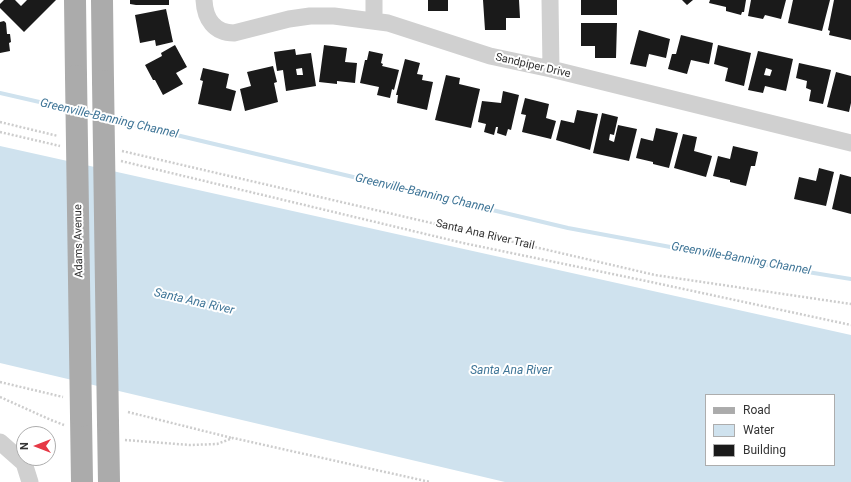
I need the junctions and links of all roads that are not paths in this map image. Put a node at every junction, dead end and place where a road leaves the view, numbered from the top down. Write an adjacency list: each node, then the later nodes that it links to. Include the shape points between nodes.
1 (75, 0): 11 (main road, Adams Avenue, bridge)
2 (102, 0): 12 (main road, bridge, via 103,81 113,154)
3 (204, 0): 6 (street, Sandpiper Drive, via 208,18 216,28 225,32 310,16)
4 (374, 0): 6 (street)
5 (550, 0): 7 (street)
6 (374, 21): 7 (street, Sandpiper Drive, via 402,27 483,55)
7 (551, 69): 8 (street, Sandpiper Drive)
8 (851, 143)
9 (0, 442): 10 (street, via 24,463)
10 (30, 482)
11 (82, 482)
12 (109, 482)

